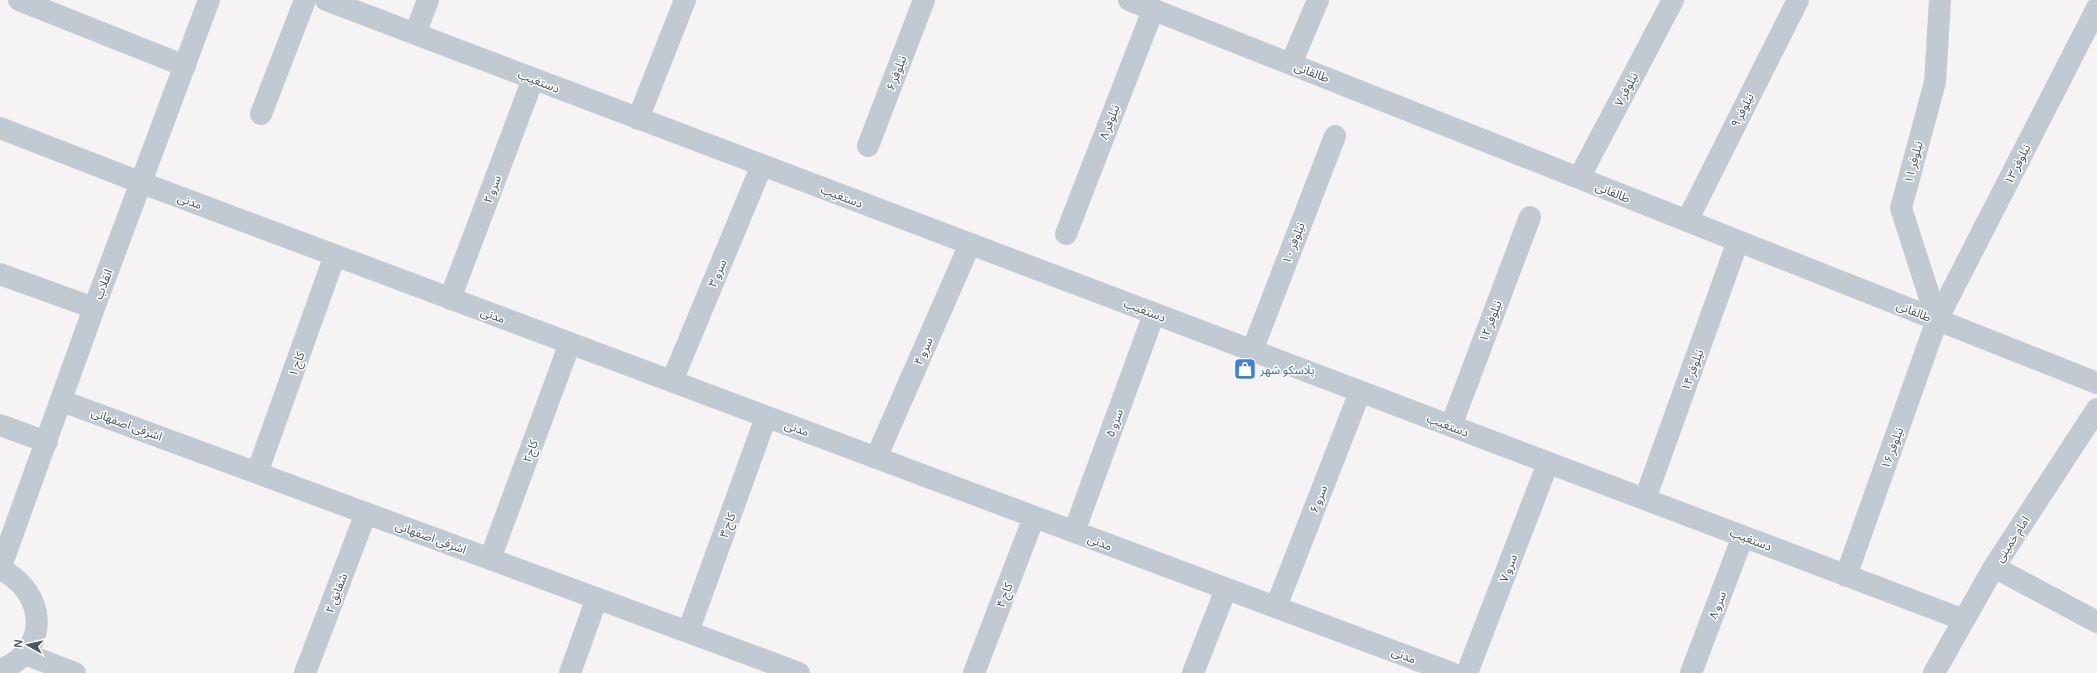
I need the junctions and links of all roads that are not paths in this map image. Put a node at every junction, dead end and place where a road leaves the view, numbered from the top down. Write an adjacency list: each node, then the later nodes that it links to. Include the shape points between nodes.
1 (19, 0): 17 (street)
2 (209, 0): 17 (street, انقلاب)
3 (305, 0): 19 (street)
4 (326, 0): 15 (street, دستغیب)
5 (428, 0): 15 (street)
6 (685, 0): 20 (street)
7 (924, 0): 23 (street, نیلوفر ۶)
8 (1129, 0): 14 (street, طالقانی)
9 (1318, 0): 16 (street)
10 (1673, 0): 25 (street, نیلوفر ۷)
11 (1798, 0): 28 (street, نیلوفر ۹)
12 (1940, 0): 37 (street, نیلوفر ۱۱, via 1935,82 1901,208)
13 (2097, 8): 37 (street, نیلوفر ۱۳)
14 (1153, 10): 16 (street, طالقانی); 29 (street, نیلوفر ۸)
15 (415, 34): 18 (street, دستغیب)
16 (1291, 64): 25 (street, طالقانی)
17 (185, 66): 26 (street, انقلاب)
18 (533, 79): 20 (street, دستغیب); 34 (street, سرو ۲)
19 (261, 114)
20 (638, 119): 24 (street, دستغیب)
21 (0, 128): 26 (street, مدنی)
22 (1335, 136): 39 (street, نیلوفر ۱۰)
23 (868, 146)
24 (762, 165): 31 (street, دستغیب); 40 (street, سرو ۳)
25 (1579, 178): 28 (street, طالقانی)
26 (142, 183): 32 (street, مدنی); 35 (street, انقلاب)
27 (1530, 216): 47 (street, نیلوفر ۱۲)
28 (1687, 221): 30 (street, طالقانی)
29 (1066, 234)
30 (1738, 241): 37 (street, طالقانی); 52 (street, نیلوفر ۱۴)
31 (970, 244): 36 (street, دستغیب); 49 (street, سرو ۴)
32 (335, 255): 34 (street, مدنی); 51 (street, کاج ۱)
33 (0, 274): 35 (street)
34 (450, 298): 38 (street, مدنی)
35 (94, 308): 43 (street, انقلاب)
36 (1154, 314): 39 (street, دستغیب); 55 (street, سرو ۵)
37 (1937, 320): 41 (street, طالقانی); 60 (street, نیلوفر ۱۶)
38 (570, 343): 40 (street, مدنی); 57 (street, کاج۲)
39 (1252, 351): 42 (street, دستغیب)
40 (672, 381): 45 (street, مدنی)
41 (2097, 383)
42 (1360, 392): 47 (street, دستغیب); 63 (street, سرو ۶)
43 (62, 401): 48 (street, انقلاب); 51 (street, اشرفی اصفهانی)
44 (2097, 409): 58 (street, امام خمینی)
45 (766, 417): 49 (street, مدنی); 66 (street, کاج ۳)
46 (0, 424): 48 (street)
47 (1451, 426): 50 (street, دستغیب)
48 (47, 442): 59 (street, انقلاب)
49 (876, 458): 54 (street, مدنی)
50 (1548, 463): 52 (street, دستغیب); 77 (street, سرو ۷)
51 (258, 473): 53 (street, اشرفی اصفهانی)
52 (1645, 499): 56 (street, دستغیب)
53 (366, 513): 57 (street, اشرفی اصفهانی); 71 (street, شقایق ۲)
54 (1034, 517): 55 (street, مدنی); 74 (street, کاج ۴)
55 (1074, 532): 61 (street, مدنی)
56 (1743, 536): 60 (street, دستغیب); 78 (street, سرو ۸)
57 (490, 559): 62 (street, اشرفی اصفهانی)
58 (1994, 567): 64 (street, امام خمینی); 65 (street)
59 (0, 569): 67 (street, via 16,577 27,589 35,604 37,621 34,638)
60 (1846, 576): 64 (street, دستغیب)
61 (1226, 589): 63 (street, مدنی); 75 (street)
62 (597, 598): 66 (street, اشرفی اصفهانی); 72 (street)
63 (1276, 607): 68 (street, مدنی)
64 (1964, 620): 79 (street, امام خمینی)
65 (2097, 622)
66 (688, 632): 73 (street, اشرفی اصفهانی)
67 (25, 654): 69 (street, via 11,666); 70 (street)
68 (1429, 669): 76 (street, مدنی)
69 (0, 670)
70 (76, 673)
71 (305, 673)
72 (570, 673)
73 (799, 673)
74 (974, 673)
75 (1193, 673)
76 (1452, 673)
77 (1467, 673)
78 (1691, 673)
79 (1934, 673)

